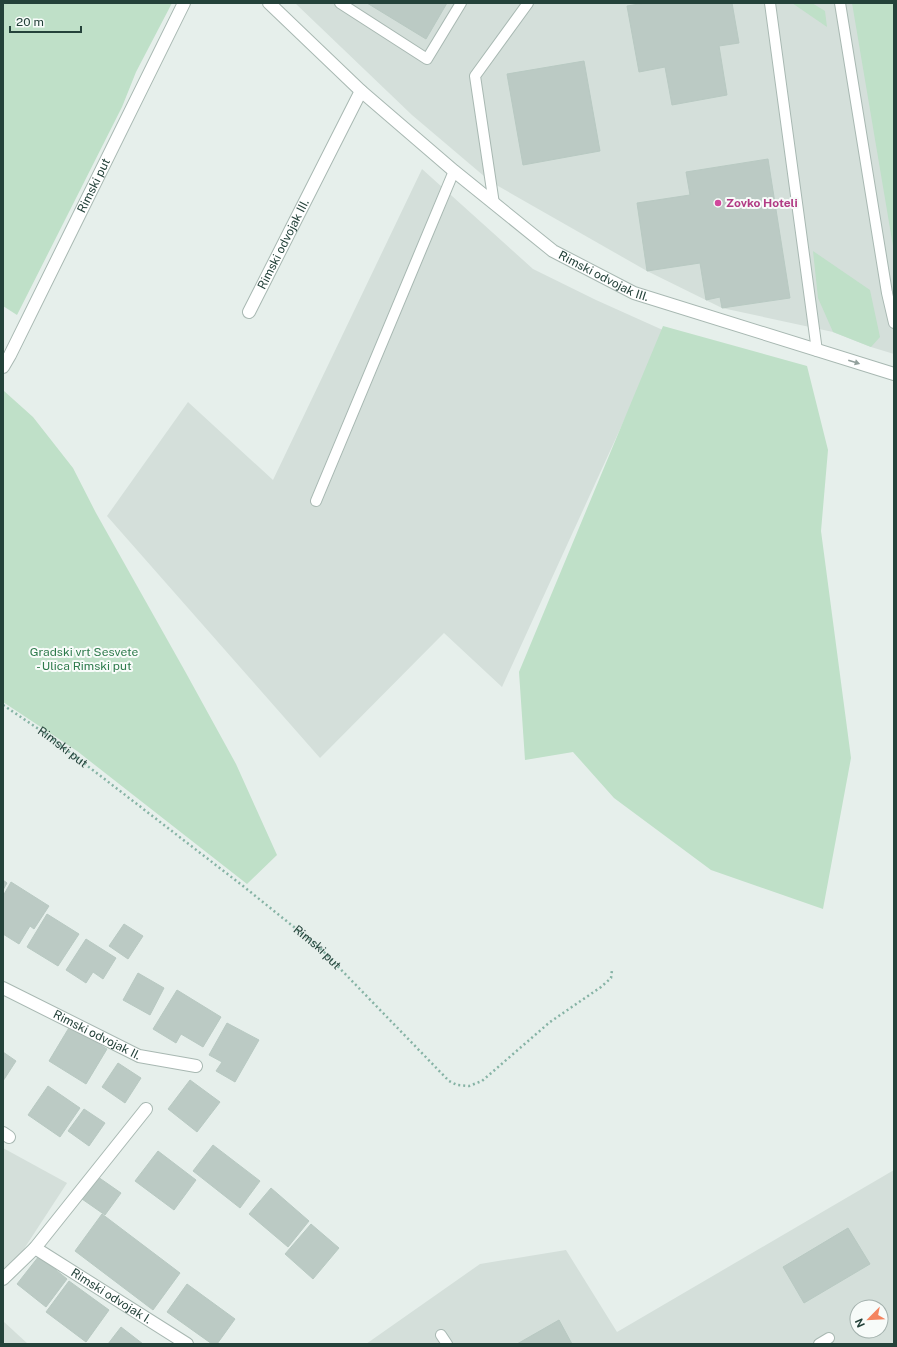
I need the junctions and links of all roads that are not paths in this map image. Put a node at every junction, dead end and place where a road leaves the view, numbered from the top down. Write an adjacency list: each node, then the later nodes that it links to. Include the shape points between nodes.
1 (184, 3): 14 (street, Rimski put)
2 (269, 3): 8 (street, Rimski odvojak III.)
3 (340, 3): 4 (lane, via 427,59)
4 (461, 3)
5 (528, 3): 10 (lane, via 475,76)
6 (770, 3): 13 (lane)
7 (840, 3): 12 (lane)
8 (361, 91): 9 (street, Rimski odvojak III.); 11 (street, Rimski odvojak III.)
9 (454, 171): 10 (street, Rimski odvojak III.); 16 (lane)
10 (494, 204): 13 (street, Rimski odvojak III., via 553,251 634,293)
11 (249, 312)
12 (894, 323)
13 (817, 351): 15 (street, Rimski odvojak III., one-way to 15)
14 (3, 367)
15 (894, 374)
16 (316, 501)
17 (3, 988): 18 (street, Rimski odvojak II., via 139,1056)
18 (196, 1066)
19 (146, 1109): 20 (street)
20 (35, 1248): 21 (street); 24 (street, Rimski odvojak I.)
21 (3, 1279)
22 (441, 1335): 25 (lane)
23 (829, 1338): 26 (lane)
24 (187, 1344)
25 (447, 1344)
26 (819, 1344)

